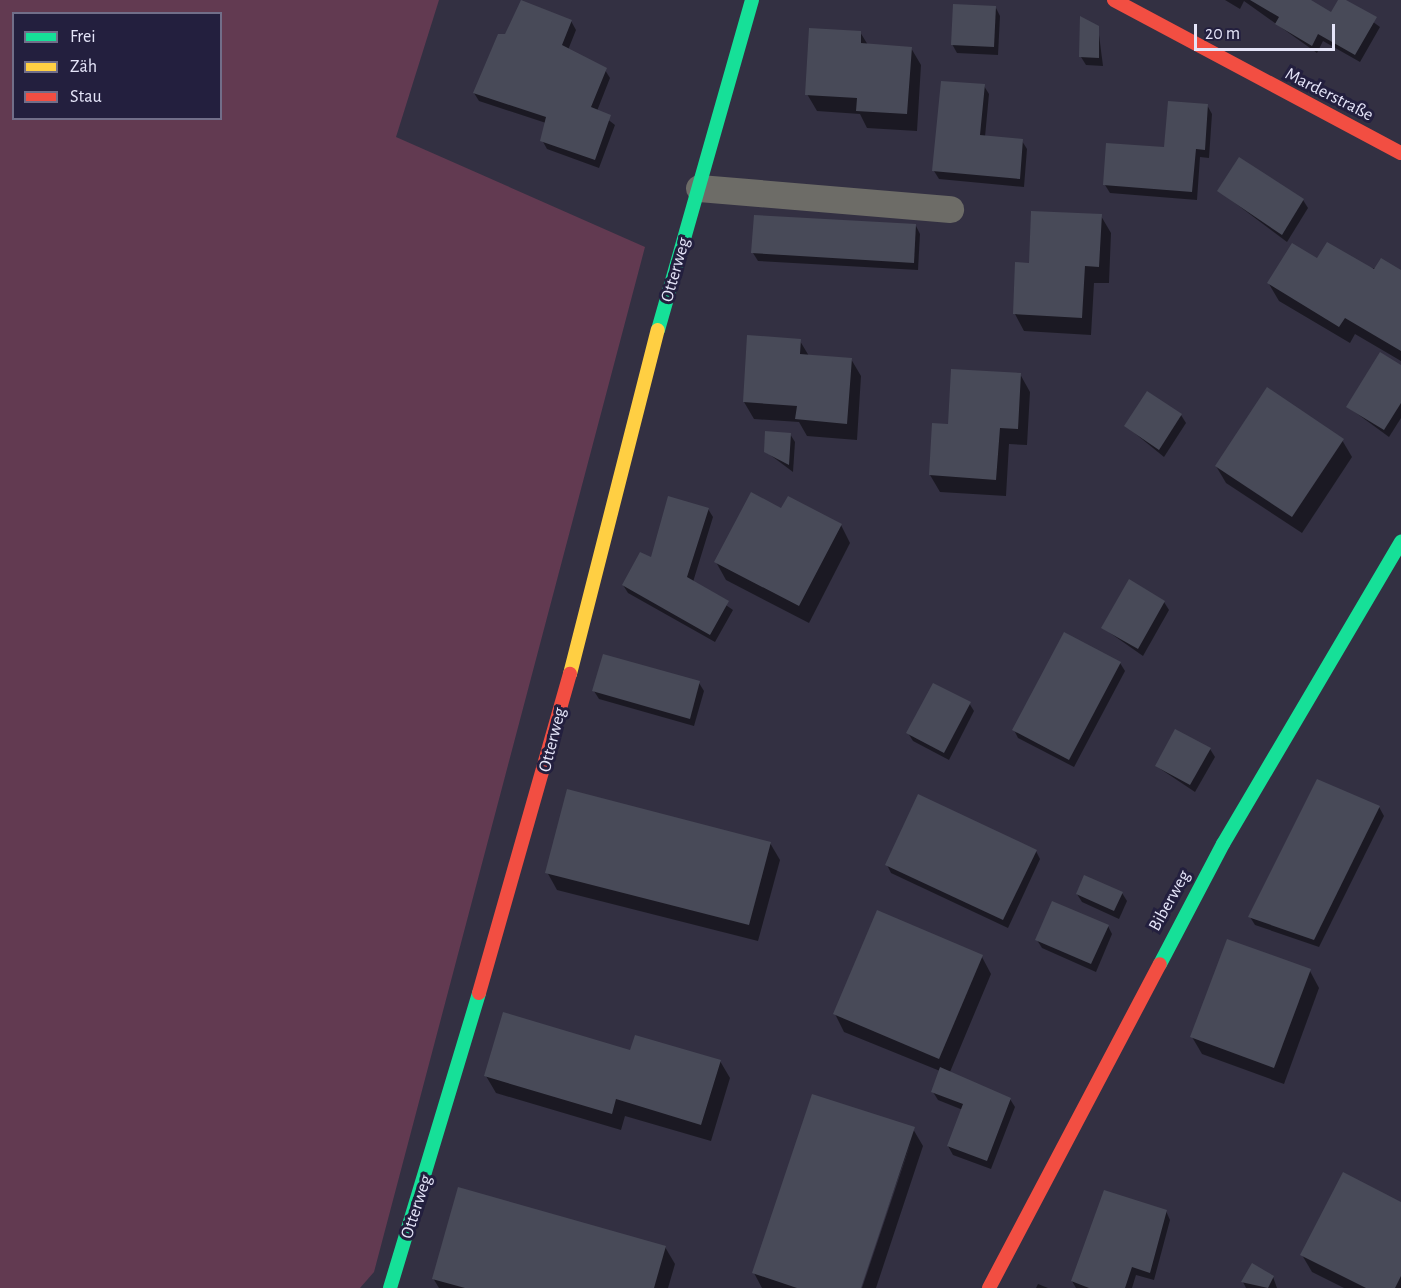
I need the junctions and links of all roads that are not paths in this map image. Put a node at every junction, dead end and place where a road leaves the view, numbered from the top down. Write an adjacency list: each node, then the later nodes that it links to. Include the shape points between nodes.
1 (752, 0): 4 (street, Otterweg)
2 (1114, 0): 3 (street, Marderstraße)
3 (1401, 153)
4 (699, 188): 5 (lane); 7 (street, Otterweg, via 541,786)
5 (950, 209)
6 (1401, 542): 8 (street, Biberweg, via 1223,844)
7 (390, 1288)
8 (989, 1288)

